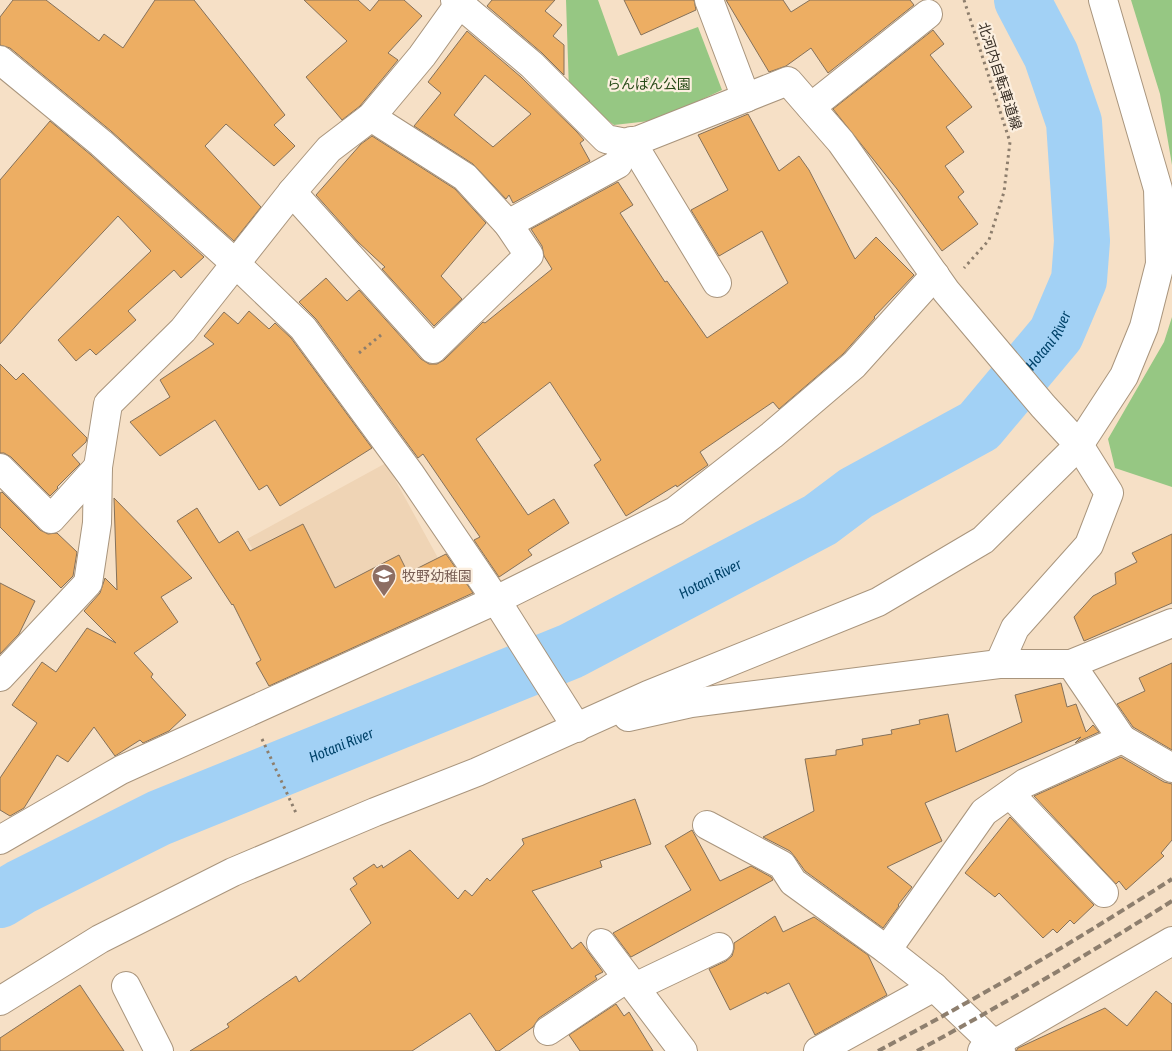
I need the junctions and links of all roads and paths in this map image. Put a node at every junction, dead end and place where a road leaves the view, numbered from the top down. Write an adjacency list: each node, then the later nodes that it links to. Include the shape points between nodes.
1 (709, 0): 7 (street)
2 (964, 0): 15 (path, 北河内自転車道線, via 1010,142 1004,192 989,240 955,279)
3 (1103, 0): 18 (street, via 1158,189 1160,264 1144,327 1124,376)
4 (459, 1): 9 (street, via 422,56); 10 (street, via 532,65 606,139)
5 (928, 14): 8 (street)
6 (0, 60): 13 (street, via 102,143)
7 (746, 98): 8 (street, via 788,81); 10 (street)
8 (811, 107): 15 (street, via 841,142)
9 (371, 117): 11 (street, via 329,149); 12 (street, via 465,177)
10 (628, 142): 12 (street, via 618,164); 14 (street)
11 (292, 192): 13 (street); 16 (street)
12 (508, 224): 16 (street, via 529,255 433,349)
13 (236, 264): 17 (street, via 303,328); 19 (street, via 183,330 108,404)
14 (718, 283)
15 (940, 283): 18 (street); 21 (street, via 854,366 675,511)
16 (404, 316): 17 (path)
17 (335, 372): 21 (street)
18 (1079, 445): 23 (street, via 1109,493 1089,545 1015,628); 26 (street, via 983,540 878,602 648,695)
19 (98, 467): 20 (street, via 51,519); 25 (street, via 98,523 88,583)
20 (0, 468)
21 (498, 602): 26 (street); 33 (street, via 121,770)
22 (1172, 622): 24 (street)
23 (999, 664): 24 (street); 26 (street)
24 (1071, 664): 28 (street)
25 (0, 677)
26 (573, 721): 42 (street, via 476,772 233,872 100,939)
27 (261, 738): 31 (path)
28 (1122, 739): 29 (street); 30 (street, via 1025,783)
29 (1172, 768)
30 (1010, 794): 34 (street); 38 (street, via 984,812)
31 (296, 814)
32 (707, 824): 38 (street, via 782,865 793,882)
33 (0, 840)
34 (1104, 893)
35 (1172, 941): 44 (street)
36 (601, 943): 39 (street)
37 (719, 947): 39 (street)
38 (887, 950): 41 (street)
39 (631, 983): 43 (street); 46 (street)
40 (126, 986): 45 (street)
41 (934, 987): 44 (street); 47 (street)
42 (0, 1000)
43 (548, 1031)
44 (992, 1049)
45 (159, 1051)
46 (683, 1051)
47 (818, 1051)

